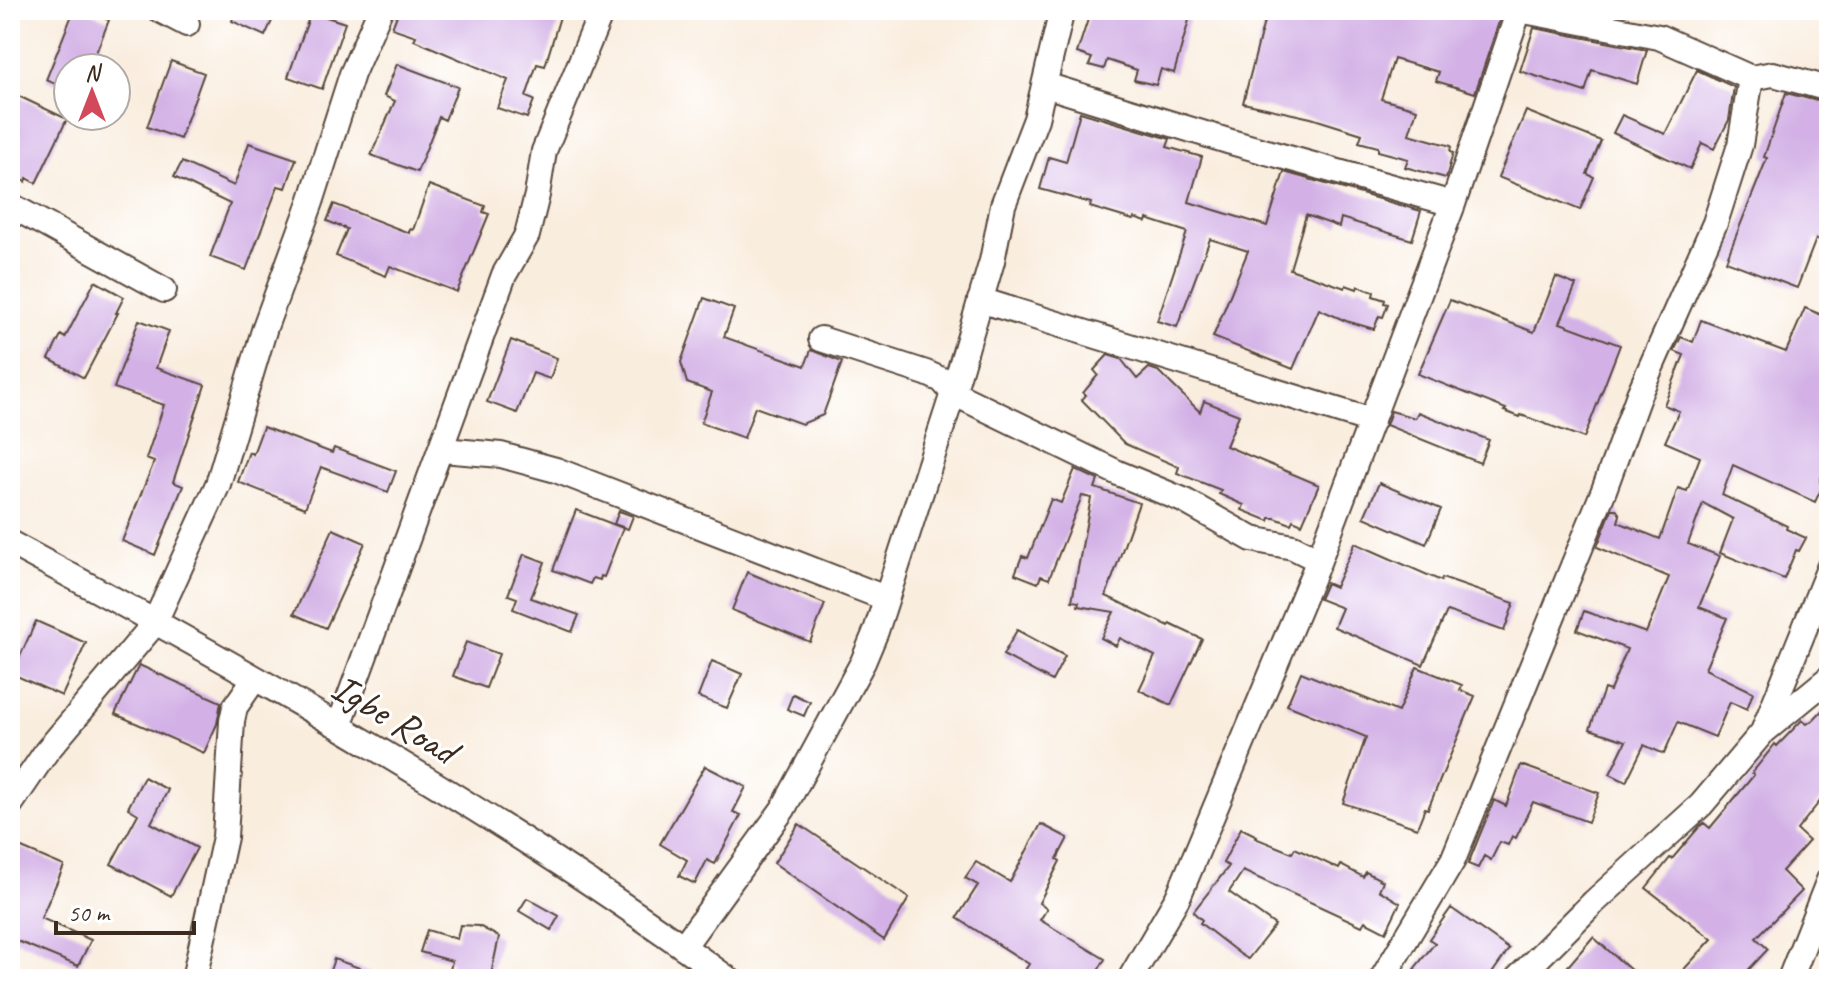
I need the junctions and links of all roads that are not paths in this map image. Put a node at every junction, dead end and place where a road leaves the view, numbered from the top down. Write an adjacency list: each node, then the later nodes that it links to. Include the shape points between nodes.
1 (160, 10): 6 (street)
2 (380, 10): 22 (street, via 352,74 265,327 218,484)
3 (602, 10): 17 (street, via 544,151 527,235 504,275)
4 (1062, 10): 8 (street)
5 (1519, 10): 7 (street, via 1659,37); 10 (street)
6 (187, 24)
7 (1751, 78): 9 (street, via 1773,74); 33 (street, via 1740,145 1715,223 1639,394 1453,860)
8 (1045, 85): 10 (street); 13 (street, via 1003,205)
9 (1829, 89)
10 (1453, 204): 16 (street)
11 (10, 205): 12 (street)
12 (164, 290)
13 (980, 300): 15 (street); 16 (street)
14 (821, 339): 15 (street, via 926,373)
15 (953, 393): 19 (street, via 1183,500 1252,539 1293,547); 21 (street)
16 (1372, 421): 19 (street)
17 (442, 450): 21 (street, via 501,455 556,470); 25 (street)
18 (10, 543): 22 (street, Igbe Road)
19 (1319, 560): 32 (street, via 1178,897)
20 (1829, 568): 26 (street)
21 (885, 598): 29 (street, via 863,662 783,809)
22 (154, 624): 23 (street, Igbe Road); 27 (street, via 46,752)
23 (255, 678): 25 (street, Igbe Road); 31 (street, via 232,721 225,837)
24 (1829, 678): 26 (street)
25 (339, 726): 29 (street, Igbe Road)
26 (1762, 733): 34 (street, via 1701,805)
27 (10, 805)
28 (1829, 880): 35 (street)
29 (683, 947): 30 (street, Igbe Road)
30 (717, 976)
31 (194, 979)
32 (1130, 979)
33 (1382, 979)
34 (1517, 979)
35 (1790, 979)

